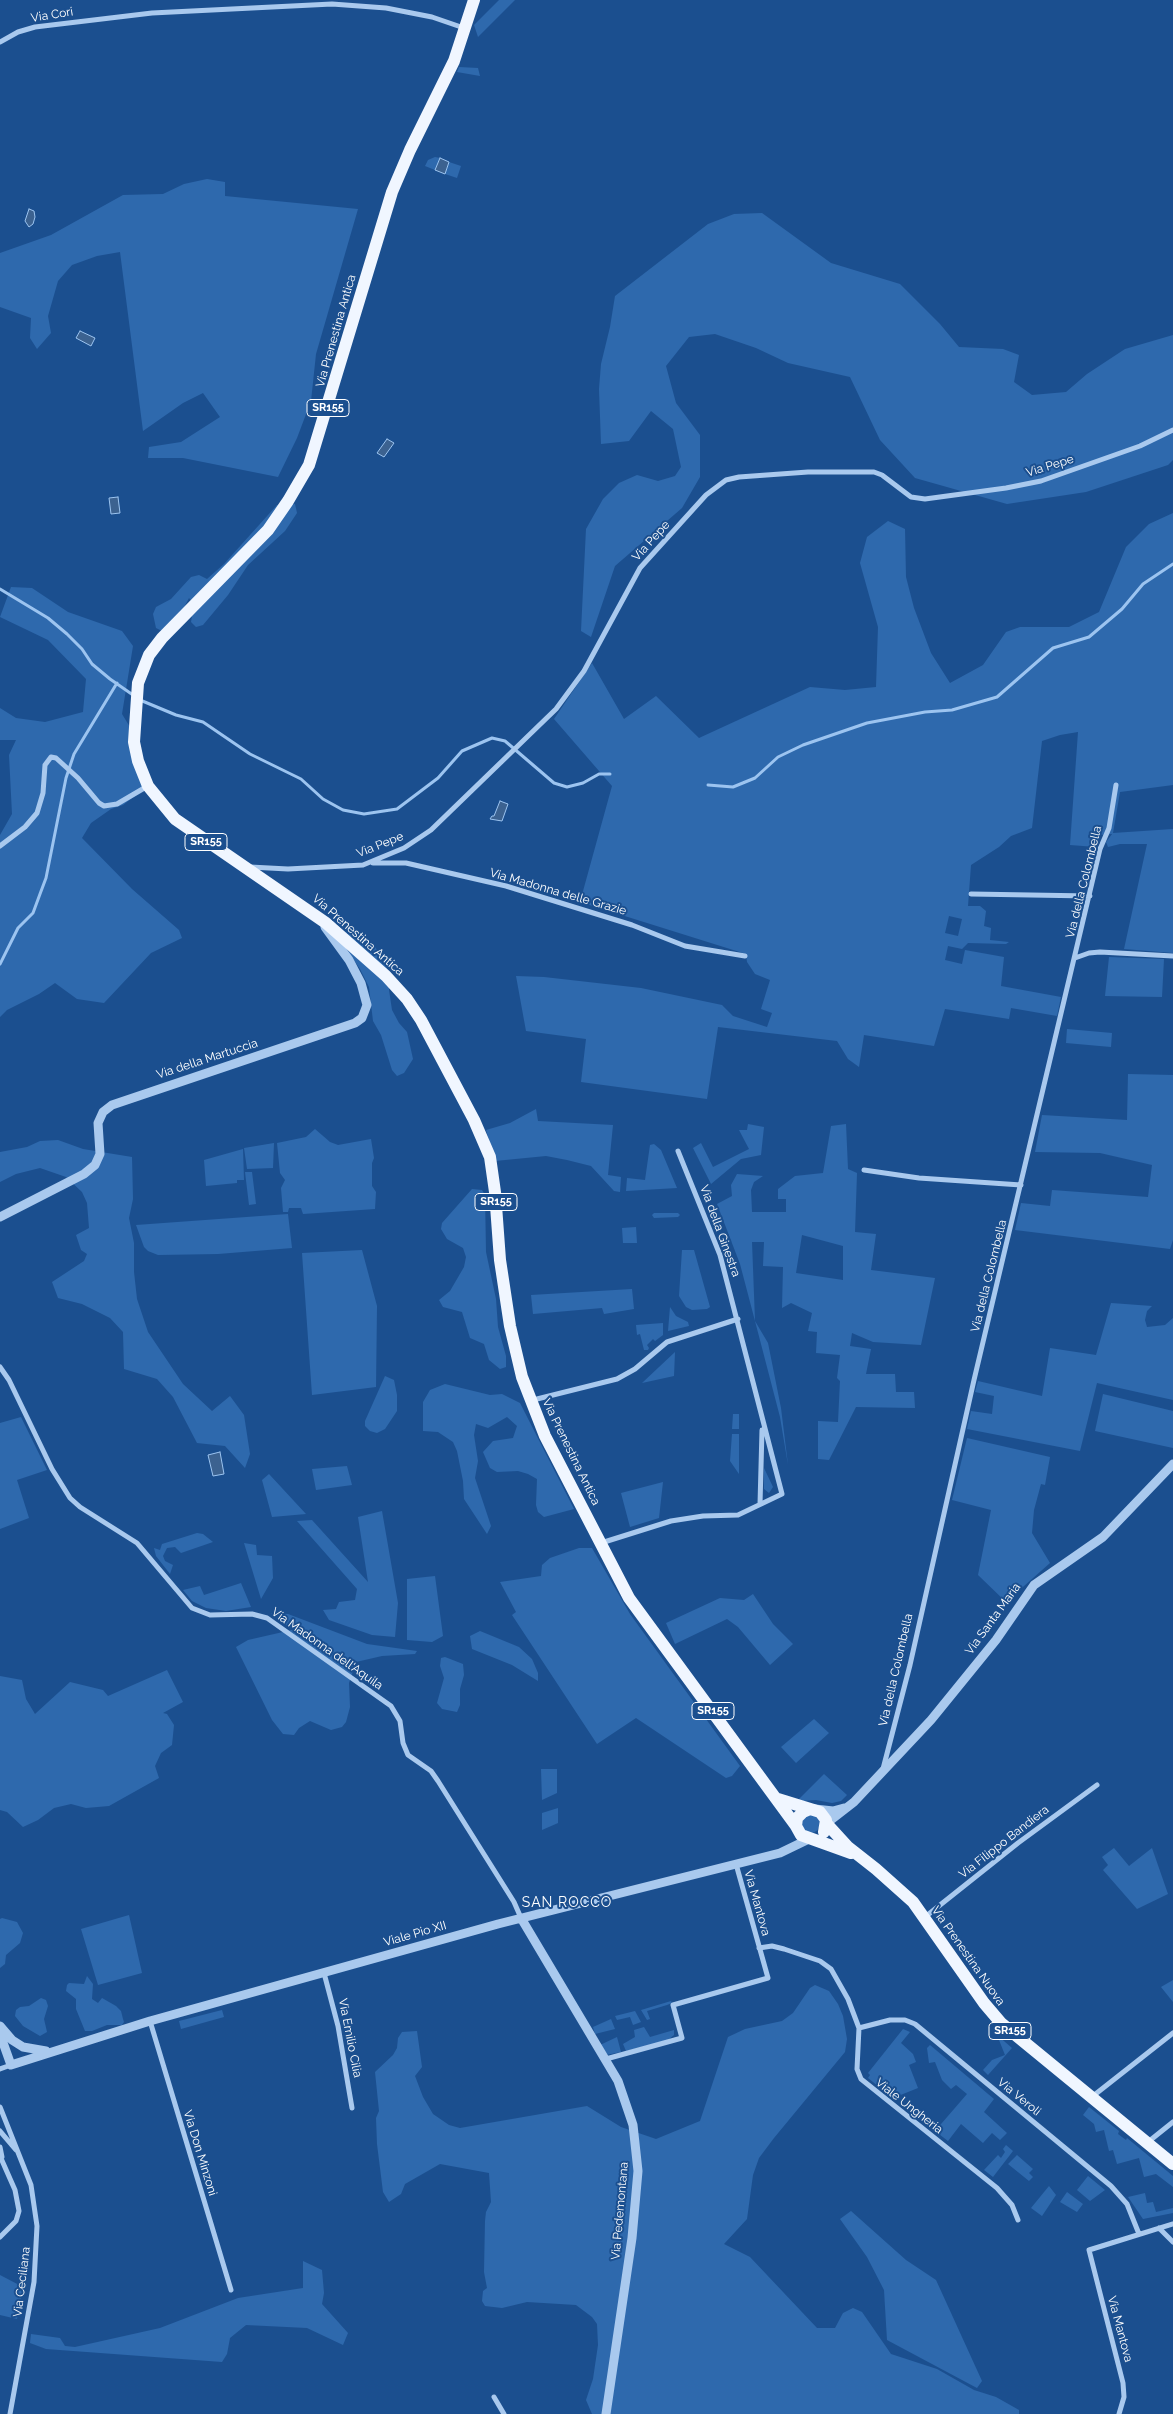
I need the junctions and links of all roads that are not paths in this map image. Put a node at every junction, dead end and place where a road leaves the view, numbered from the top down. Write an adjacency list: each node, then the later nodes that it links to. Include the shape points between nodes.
1 (474, 0): 2 (main road, SR155)
2 (466, 29): 3 (street, Via Cori, via 435,18 386,8 332,4 152,12 35,27); 6 (main road, Via Prenestina Antica / SR155, via 392,192 325,420 305,474 268,530 162,638 143,667 133,738)
3 (0, 42)
4 (1173, 430): 8 (street, Via Pepe, via 1140,446 1041,481 925,499 911,497 874,472 795,473 735,477 722,482 706,495 640,568 578,680 556,709 420,838)
5 (1116, 785): 11 (street, Via della Colombella, via 1109,828 1100,849)
6 (148, 786): 7 (street, via 107,807 99,803 54,757 47,760 37,813); 9 (main road, Via Prenestina Antica / SR155, via 182,826)
7 (0, 846)
8 (363, 865): 9 (street, Via Pepe, via 288,869); 13 (street, Via Madonna delle Grazie, via 402,863 468,877 579,907 686,946)
9 (242, 866): 12 (main road, Via Prenestina Antica / SR155)
10 (972, 894): 11 (street)
11 (1090, 896): 15 (street, Via della Colombella)
12 (315, 914): 19 (street, Via della Martuccia, via 359,978 367,1004 362,1018 112,1105 102,1112 98,1122 100,1154 95,1165 84,1174); 22 (main road, Via Prenestina Antica / SR155, via 373,963 410,1003 485,1143 494,1177 508,1314)
13 (745, 956)
14 (1173, 956): 15 (street, via 1089,952)
15 (1075, 958): 18 (street, Via della Colombella)
16 (678, 1151): 20 (street, Via della Ginestra, via 718,1251)
17 (864, 1170): 18 (street, via 919,1178)
18 (1021, 1185): 27 (street, Via della Colombella, via 910,1665)
19 (0, 1217)
20 (738, 1319): 22 (street, via 667,1342 635,1369 617,1379); 23 (street, Via della Ginestra)
21 (0, 1367): 39 (street, Via Madonna dell'Aquila, via 70,1498 137,1543 197,1611 210,1615 252,1614 267,1618 391,1706 400,1720 408,1755 431,1771 438,1781)
22 (530, 1400): 26 (main road, Via Prenestina Antica / SR155)
23 (762, 1422): 25 (street, Via della Ginestra); 25 (street, Via della Ginestra, via 782,1494)
24 (1173, 1464): 27 (street, Via Santa Maria, via 1103,1537 1034,1585 970,1674)
25 (760, 1504): 26 (street, Via della Ginestra, via 738,1515 672,1521)
26 (600, 1543): 29 (main road, Via Prenestina Antica / SR155, via 629,1598)
27 (882, 1772): 30 (street, Via Santa Maria)
28 (1097, 1785): 38 (street, Via Filippo Bandiera)
29 (778, 1799): 31 (main road); 33 (main road, Via Prenestina Antica / SR155)
30 (849, 1806): 31 (street, via 833,1811); 32 (street, Via Santa Maria)
31 (813, 1809): 32 (main road, Via Prenestina Nuova / SR155, via 823,1814); 33 (main road, via 800,1814)
32 (827, 1824): 34 (main road, via 822,1835); 36 (main road, Via Prenestina Nuova / SR155)
33 (797, 1828): 34 (main road, Via Prenestina Nuova / SR155, via 801,1835); 35 (street, via 794,1844)
34 (812, 1839): 35 (street, Viale Pio XII); 36 (main road, Via Prenestina Nuova / SR155)
35 (784, 1852): 37 (street, Viale Pio XII)
36 (860, 1857): 38 (main road, Via Prenestina Nuova / SR155, via 903,1892)
37 (736, 1864): 39 (street, Viale Pio XII); 40 (street, Via Mantova)
38 (925, 1917): 51 (main road, Via Prenestina Nuova / SR155, via 996,2019)
39 (521, 1918): 41 (street, Viale Pio XII); 48 (street, Via Pedemontana)
40 (760, 1948): 44 (street, Viale Ungheria, via 776,1947 827,1966 842,1986); 48 (street, Via Mantova, via 768,1978 672,2005 682,2038)
41 (324, 1973): 42 (street, Viale Pio XII); 53 (street, Via Emilio Cilia, via 336,2014)
42 (150, 2021): 47 (street, Viale Pio XII); 67 (street, Via Don Minzoni)
43 (0, 2026): 47 (street, Viale Pio XII, via 23,2047)
44 (859, 2028): 61 (street, Viale Ungheria, via 857,2069 862,2081 996,2188 1012,2205); 64 (street, Via Veroli, via 890,2020 914,2024 1111,2186 1127,2204)
45 (1173, 2033): 51 (street)
46 (0, 2034): 49 (street)
47 (56, 2050): 49 (street, Viale Pio XII)
48 (606, 2059): 71 (street, Via Pedemontana, via 621,2086 630,2112 638,2171 632,2238)
49 (10, 2065): 50 (street)
50 (0, 2069)
51 (1091, 2098): 56 (main road, Via Prenestina Nuova / SR155)
52 (0, 2107): 58 (street, Via Ceciliana)
53 (352, 2108)
54 (1173, 2122): 56 (street)
55 (0, 2131): 58 (street)
56 (1147, 2142): 60 (main road, Via Prenestina Nuova / SR155)
57 (0, 2147): 59 (street)
58 (20, 2154): 69 (street, Via Ceciliana, via 34,2195 37,2252)
59 (1, 2158): 65 (street, via 15,2190 19,2211 16,2221)
60 (1173, 2164)
61 (1018, 2220)
62 (1173, 2224): 63 (street)
63 (1159, 2228): 64 (street); 66 (street)
64 (1139, 2234): 72 (street, Via Mantova, via 1089,2250 1123,2382 1124,2397)
65 (0, 2237)
66 (1173, 2242)
67 (231, 2290)
68 (494, 2397): 70 (street)
69 (10, 2414)
70 (504, 2414)
71 (606, 2414)
72 (1119, 2414)

